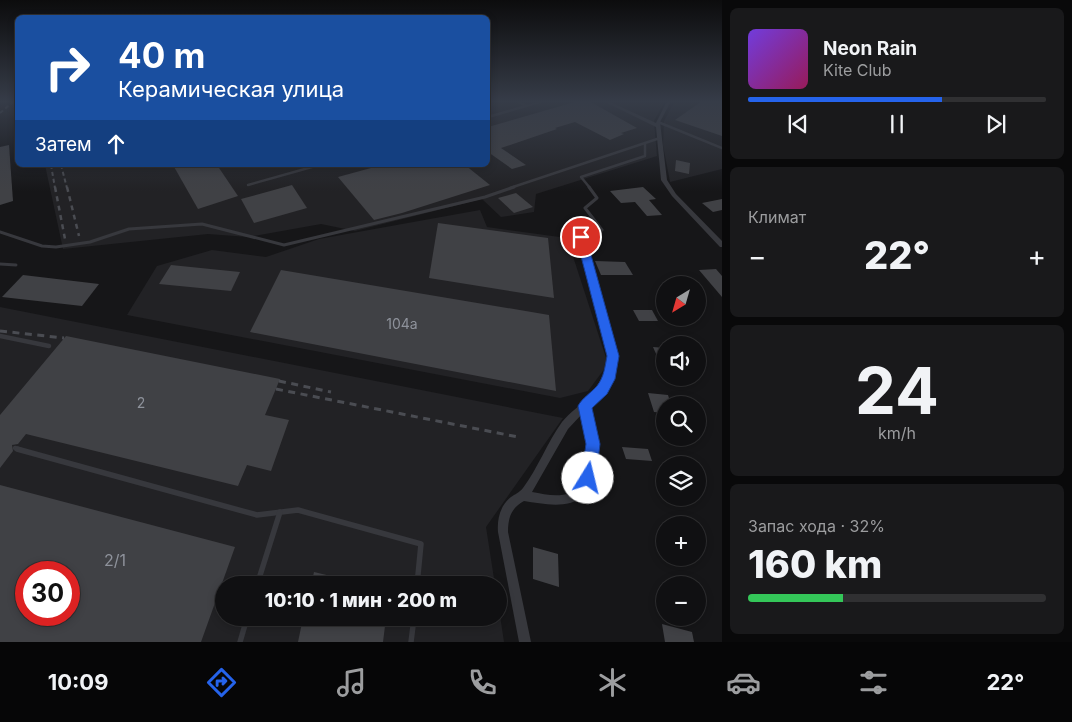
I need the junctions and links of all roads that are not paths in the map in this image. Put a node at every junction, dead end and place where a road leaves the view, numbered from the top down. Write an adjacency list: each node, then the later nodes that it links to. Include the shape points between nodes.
1 (659, 131): 3 (street)
2 (677, 131): 5 (lane)
3 (660, 138): 4 (lane); 9 (street, via 667,186)
4 (645, 143): 8 (lane, via 485,197 284,245 202,224 129,230 90,242 56,247 42,246); 12 (lane, via 645,156 581,177 597,198 585,208 602,230 581,237)
5 (722, 148)
6 (311, 167): 7 (lane)
7 (248, 185)
8 (0, 232)
9 (722, 245)
10 (0, 264): 11 (lane)
11 (16, 265)
12 (601, 315): 15 (street, via 613,362 602,390)
13 (0, 336): 14 (lane)
14 (49, 346)
15 (584, 406): 17 (street, via 566,425); 17 (street, via 593,444 588,478 582,491 570,498 556,500)
16 (15, 448): 18 (lane, via 256,514)
17 (524, 496): 25 (street, via 510,506 502,520)
18 (280, 512): 19 (lane); 20 (lane, via 298,510 421,544)
19 (260, 576)
20 (418, 576)
21 (245, 626): 23 (lane)
22 (413, 626): 24 (lane)
23 (240, 642)
24 (411, 642)
25 (525, 642)

